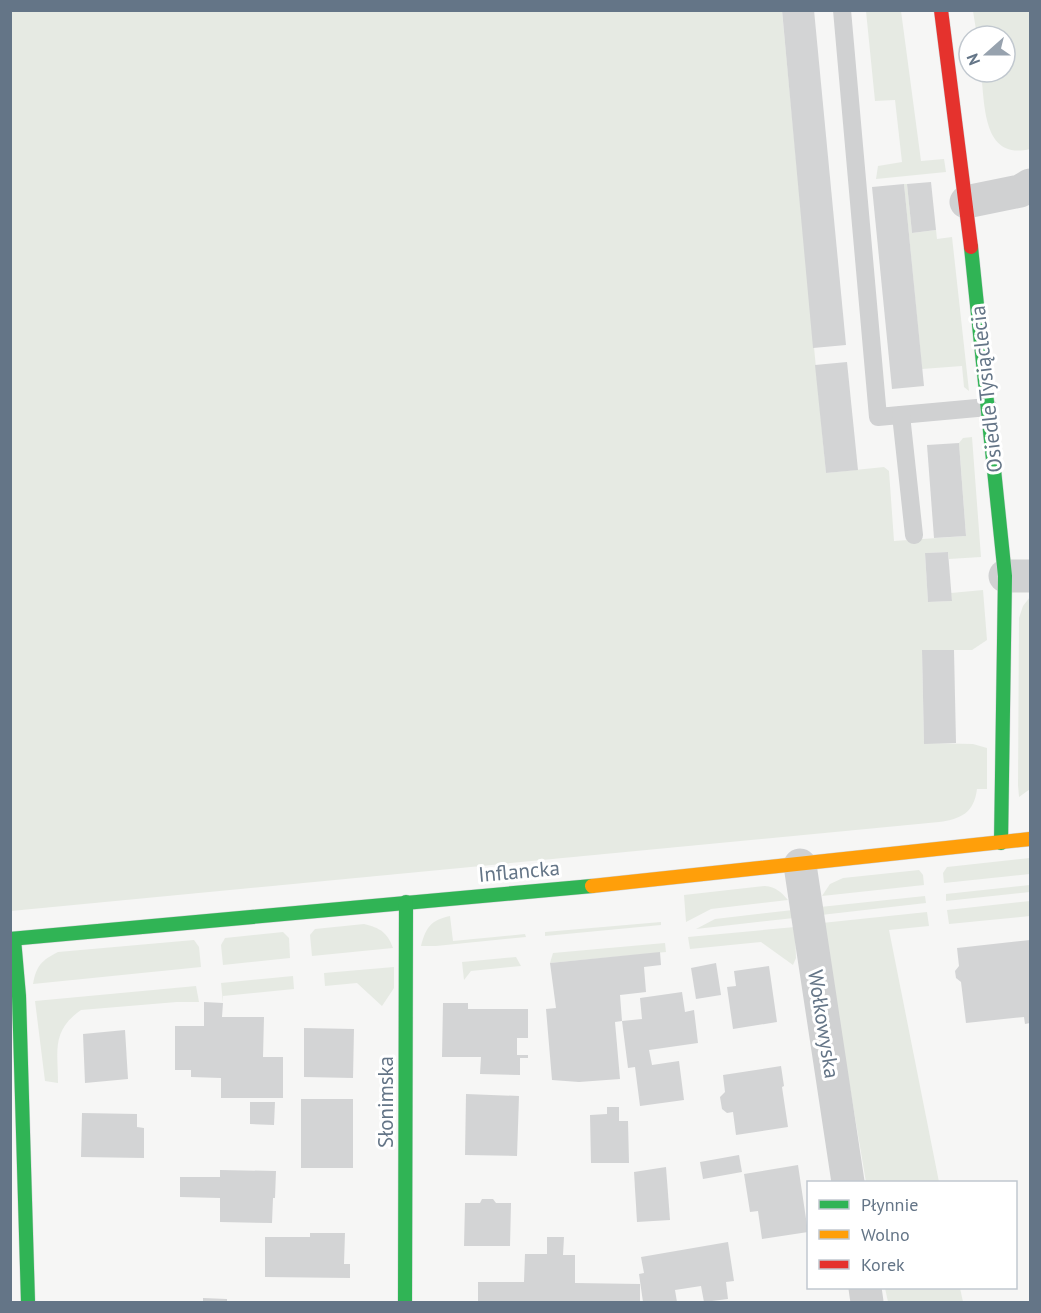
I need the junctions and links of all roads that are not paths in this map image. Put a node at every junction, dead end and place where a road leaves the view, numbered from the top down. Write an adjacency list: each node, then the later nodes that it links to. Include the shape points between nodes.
1 (842, 10): 6 (lane, via 878,417)
2 (941, 10): 4 (street, Osiedle Tysiąclecia)
3 (1030, 185): 4 (street, via 1020,191)
4 (966, 202): 5 (street, Osiedle Tysiąclecia)
5 (988, 407): 6 (lane); 8 (street, Osiedle Tysiąclecia)
6 (901, 415): 7 (lane)
7 (914, 535)
8 (1018, 576): 10 (street, Osiedle Tysiąclecia)
9 (1030, 839): 10 (street, Inflancka)
10 (1001, 843): 11 (street, Inflancka)
11 (800, 865): 12 (street, Inflancka); 14 (street, Wołkowyska)
12 (406, 902): 13 (street, Inflancka); 16 (street, Słonimska)
13 (12, 939): 15 (street, via 19,996)
14 (848, 1181)
15 (28, 1302)
16 (405, 1302)

